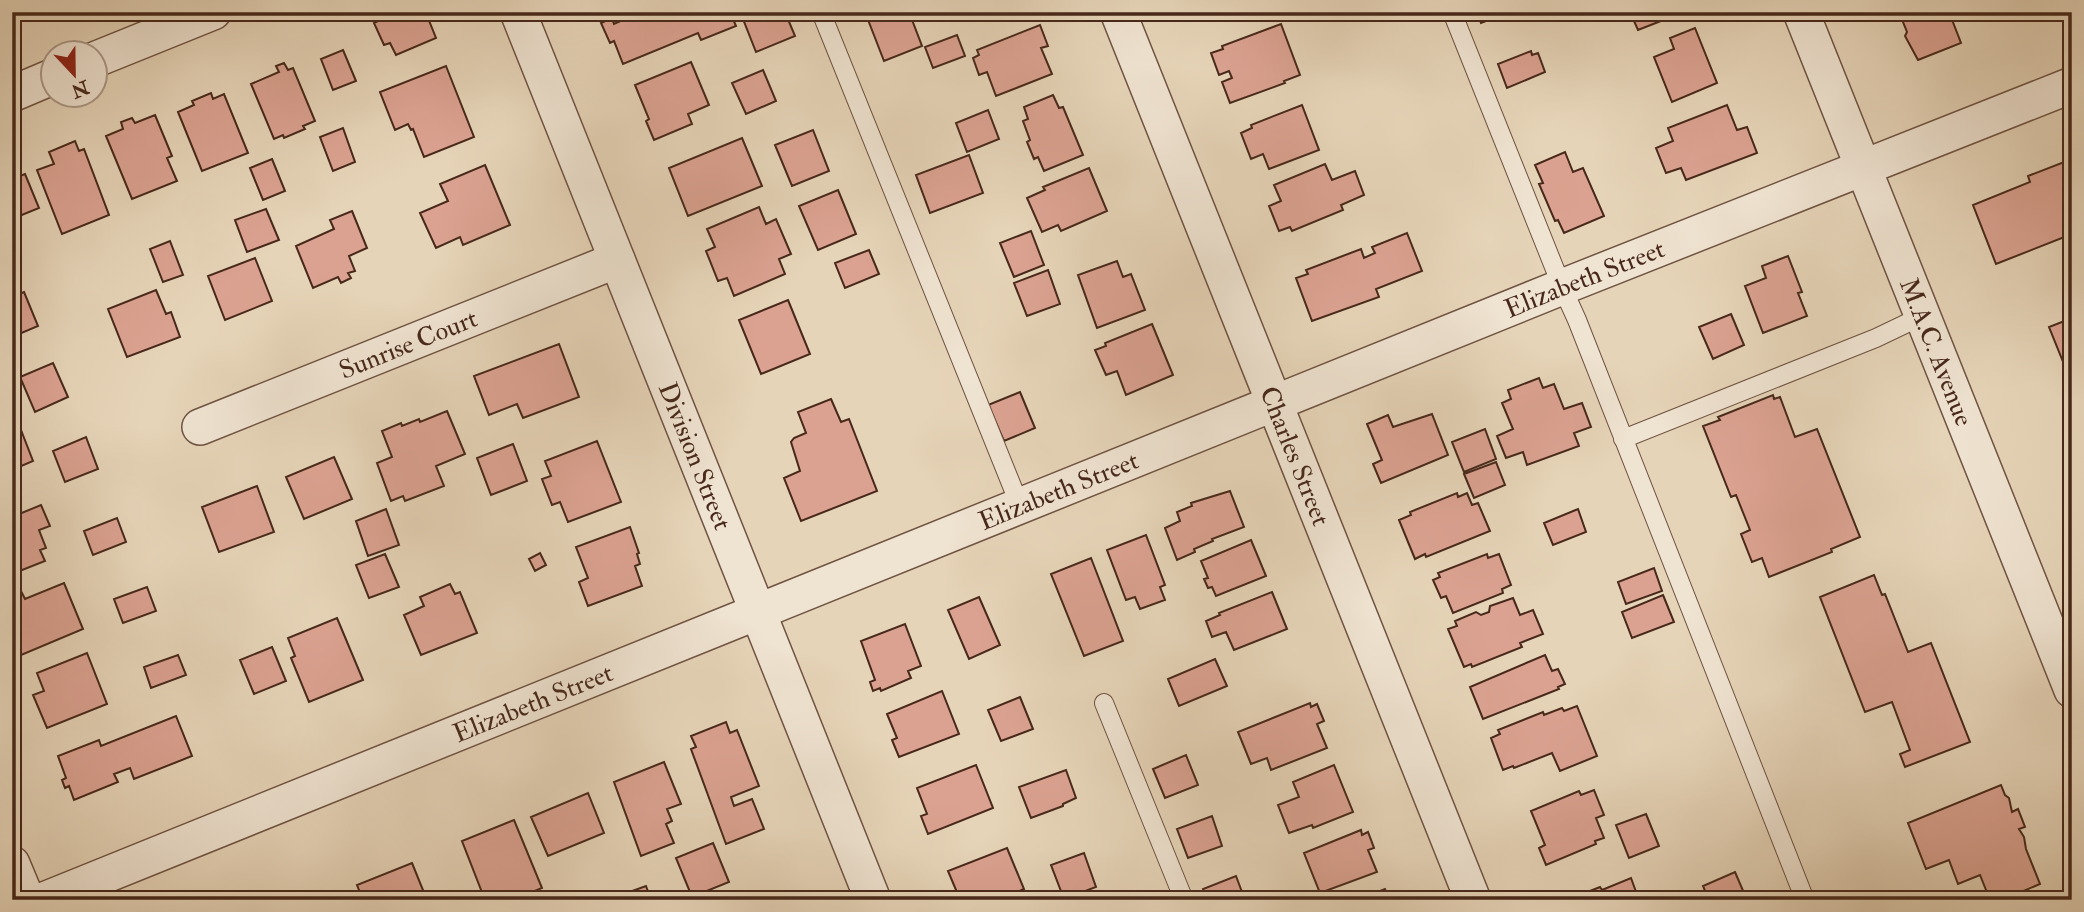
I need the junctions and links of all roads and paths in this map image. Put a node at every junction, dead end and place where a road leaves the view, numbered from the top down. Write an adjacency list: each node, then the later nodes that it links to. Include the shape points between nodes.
1 (213, 12): 7 (street)
2 (518, 12): 12 (street, Division Street)
3 (821, 12): 18 (lane)
4 (1118, 12): 15 (street, Charles Street)
5 (1452, 12): 13 (lane)
6 (1801, 12): 11 (street, M.A.C. Avenue)
7 (108, 54)
8 (38, 83): 10 (street)
9 (2072, 85): 11 (street, Elizabeth Street)
10 (12, 93)
11 (1863, 167): 13 (street, Elizabeth Street); 14 (street, M.A.C. Avenue)
12 (617, 260): 16 (street, Sunrise Court); 19 (street, Division Street)
13 (1562, 287): 15 (street, Elizabeth Street); 17 (lane)
14 (1922, 316): 17 (lane); 20 (street, M.A.C. Avenue)
15 (1274, 404): 18 (street, Elizabeth Street); 27 (street, Charles Street)
16 (200, 427)
17 (1623, 439): 28 (lane)
18 (1020, 506): 19 (street, Elizabeth Street)
19 (758, 612): 24 (street, Elizabeth Street); 25 (street, Division Street)
20 (2072, 690)
21 (1104, 703): 26 (lane)
22 (12, 864): 23 (street)
23 (27, 900)
24 (44, 900)
25 (873, 900)
26 (1184, 900)
27 (1473, 900)
28 (1805, 900)

